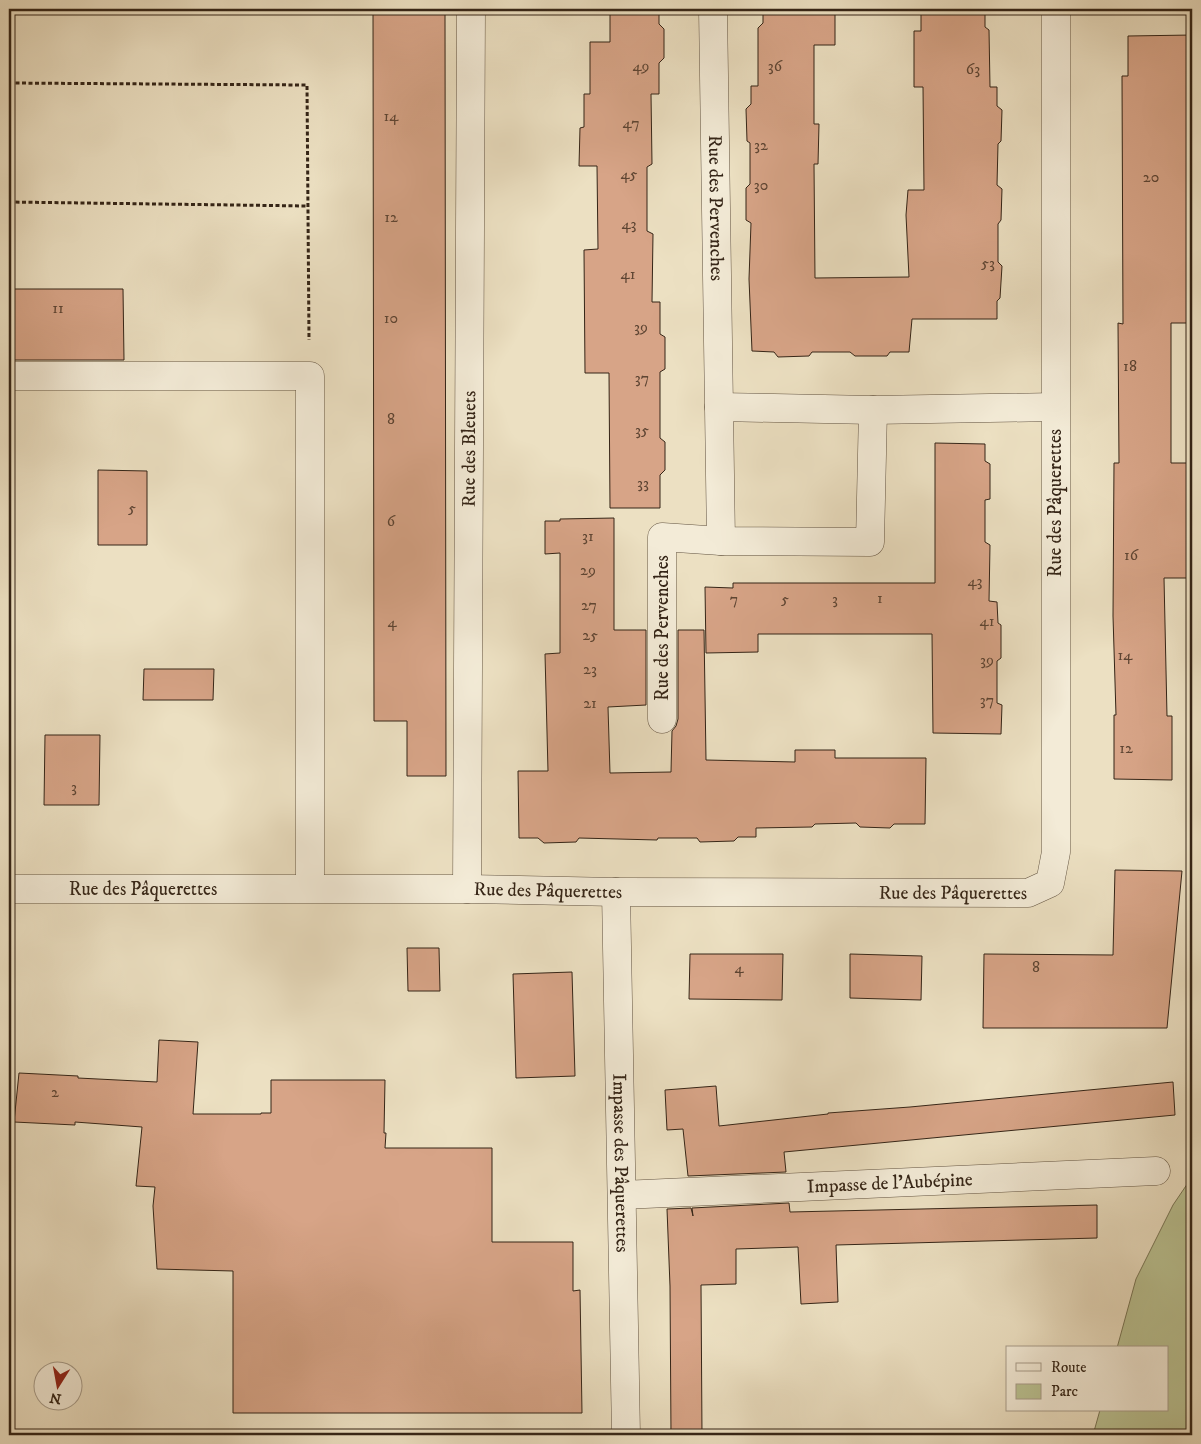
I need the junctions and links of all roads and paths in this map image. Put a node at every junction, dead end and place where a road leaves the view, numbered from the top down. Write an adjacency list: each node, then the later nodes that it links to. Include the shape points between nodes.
1 (471, 9): 16 (street, Rue des Bleuets)
2 (714, 9): 9 (street, Rue des Pervenches)
3 (1056, 9): 10 (street, Rue des Pâquerettes)
4 (9, 83): 6 (path, via 307,85)
5 (9, 202): 6 (path)
6 (308, 206): 8 (path)
7 (9, 376): 8 (street)
8 (310, 376): 14 (street)
9 (719, 407): 11 (street); 12 (street, Rue des Pervenches)
10 (1055, 407): 11 (street); 17 (street, Rue des Pâquerettes, via 1056,852 1050,883 1028,893)
11 (873, 410): 12 (street, Rue des Pervenches, via 870,542)
12 (722, 541): 13 (street, Rue des Pervenches, via 662,537)
13 (662, 719)
14 (310, 888): 15 (street, Rue des Pâquerettes); 16 (street, Rue des Pâquerettes)
15 (9, 889)
16 (467, 889): 17 (street, Rue des Pâquerettes)
17 (616, 892): 19 (street, Impasse des Pâquerettes)
18 (1156, 1171): 19 (street, Impasse de l'Aubépine)
19 (622, 1195): 20 (street, Impasse des Pâquerettes)
20 (626, 1435)

